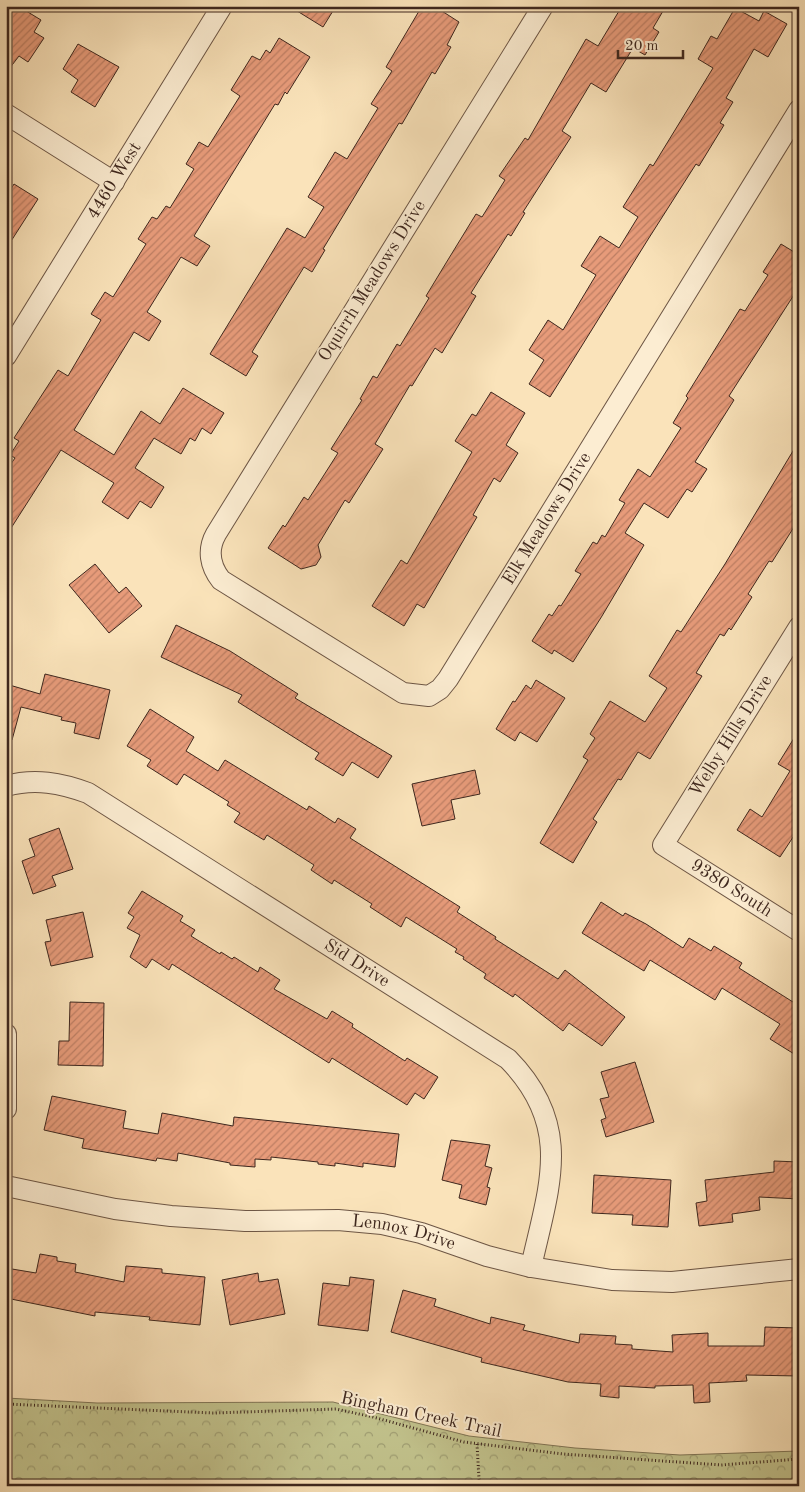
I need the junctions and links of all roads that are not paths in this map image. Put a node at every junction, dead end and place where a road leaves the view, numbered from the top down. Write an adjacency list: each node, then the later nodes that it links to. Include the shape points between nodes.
1 (222, 6): 5 (street, 4460 West)
2 (543, 6): 7 (street, Oquirrh Meadows Drive, via 216,534 211,546)
3 (799, 110): 7 (street, Elk Meadows Drive, via 448,679 435,693 420,697 403,693 221,580)
4 (6, 114): 5 (street)
5 (114, 182): 6 (street, 4460 West)
6 (6, 356)
7 (211, 559)
8 (799, 627): 10 (street, Welby Hills Drive)
9 (6, 786): 15 (street, Sid Drive, via 33,781 52,782 88,793 508,1058 532,1086 547,1119 551,1137 551,1174)
10 (663, 846): 11 (street, 9380 South)
11 (799, 931)
12 (6, 1034): 13 (street)
13 (6, 1109)
14 (6, 1186): 15 (street, Lennox Drive, via 115,1209 172,1216 382,1224)
15 (531, 1267): 16 (street, Lennox Drive, via 612,1280 672,1282)
16 (799, 1268)

